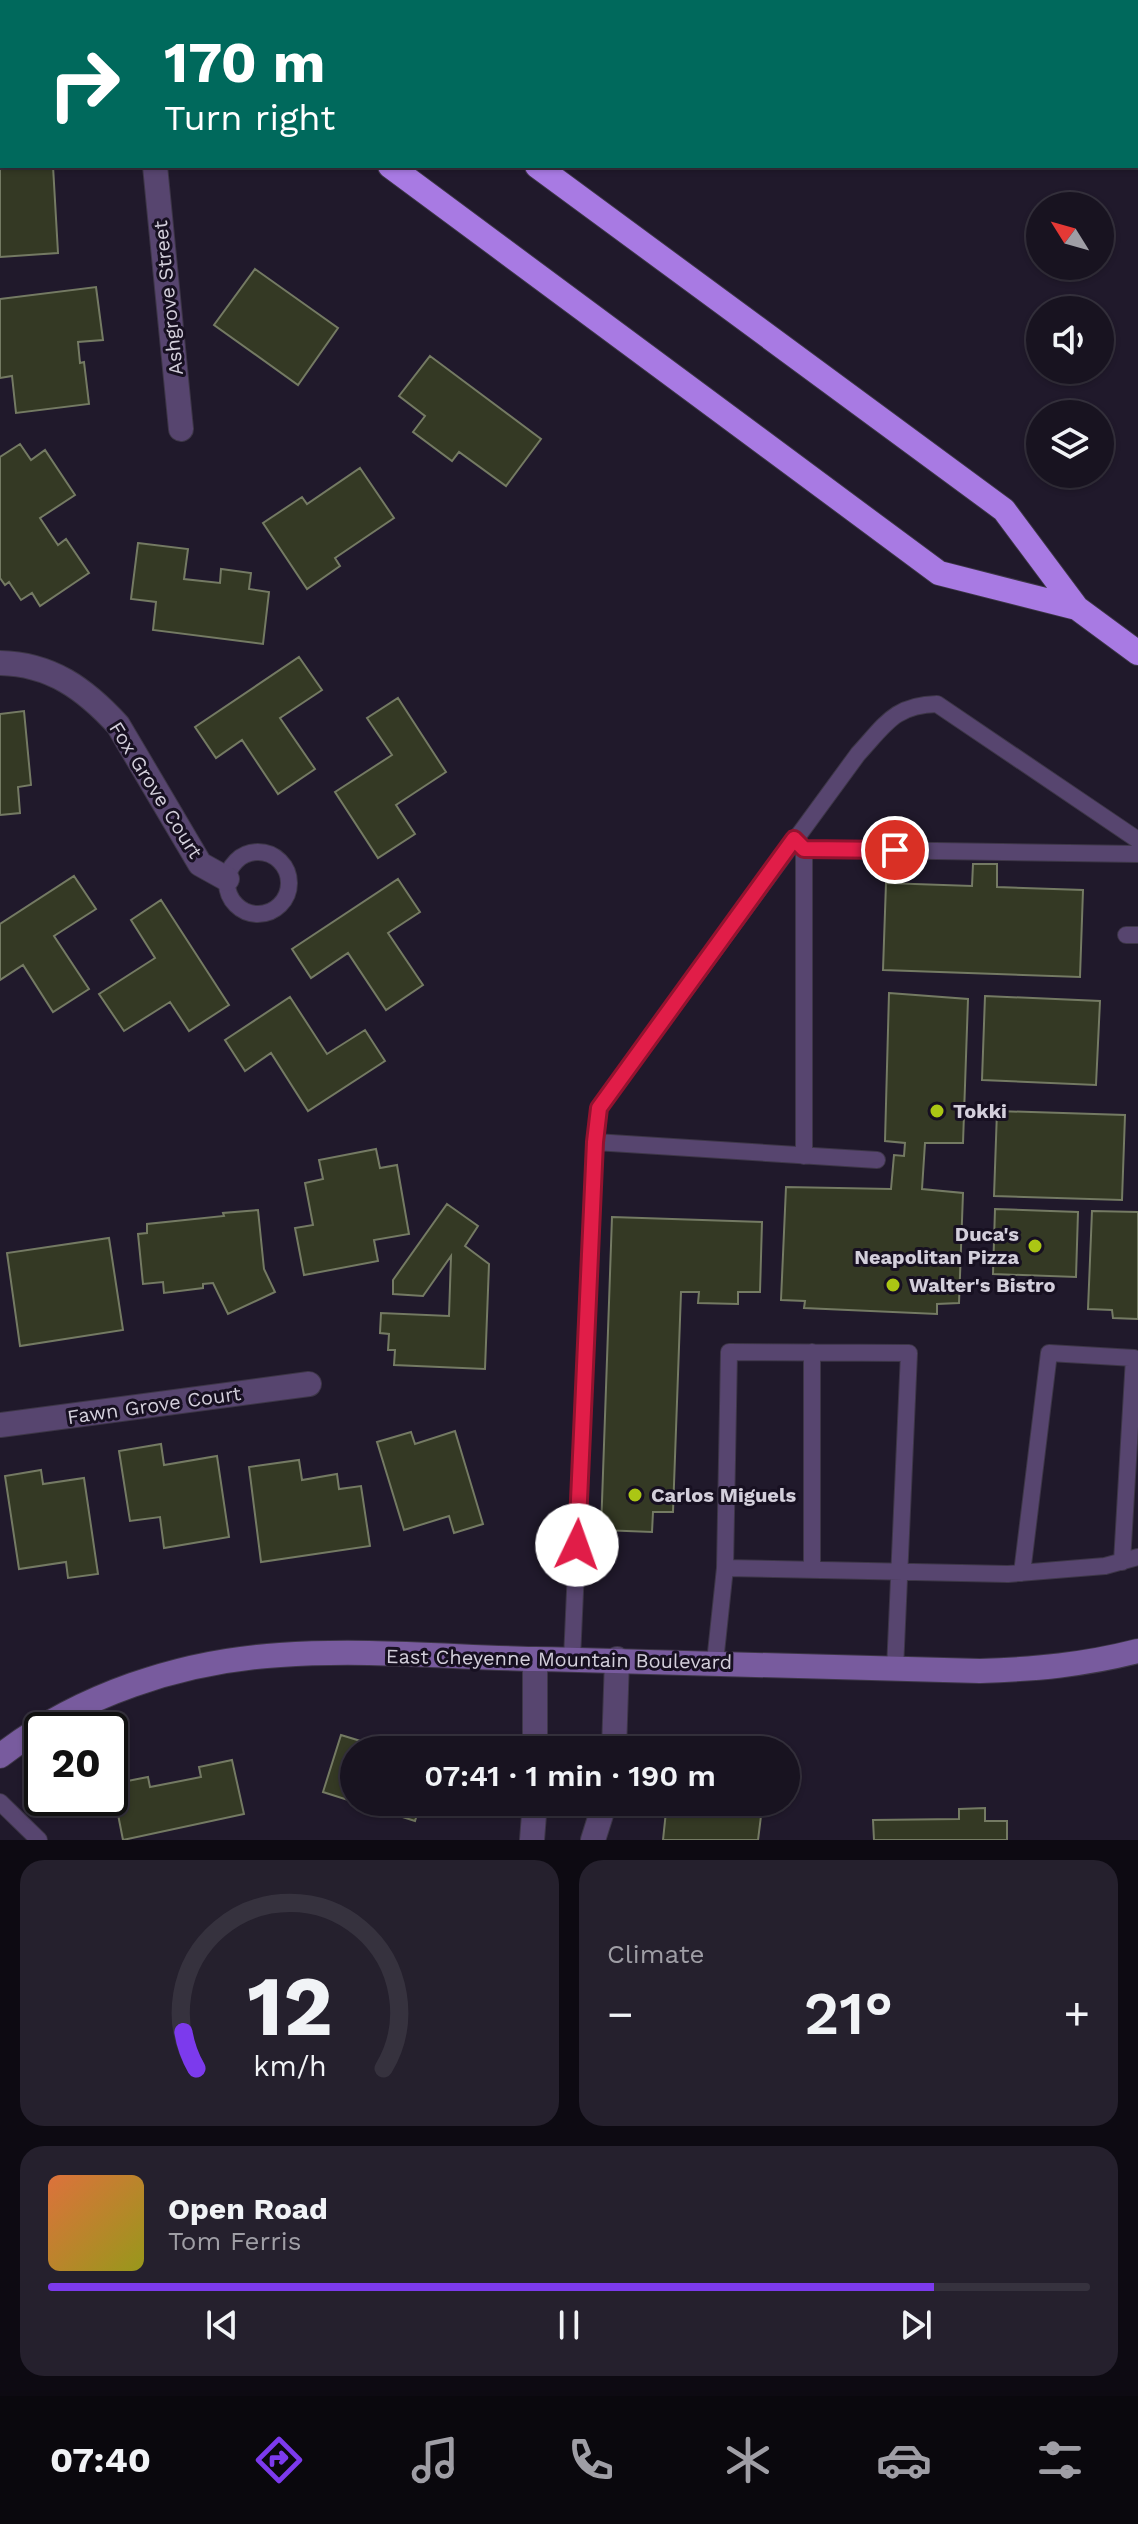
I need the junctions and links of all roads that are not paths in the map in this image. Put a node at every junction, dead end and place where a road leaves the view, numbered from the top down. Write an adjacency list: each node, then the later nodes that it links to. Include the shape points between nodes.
1 (155, 168): 4 (street, Ashgrove Street)
2 (393, 168): 5 (highway, via 939,573)
3 (540, 168): 5 (highway, via 1004,510)
4 (181, 429)
5 (1077, 608): 6 (highway)
6 (1138, 653)
7 (0, 663): 11 (street, Fox Grove Court, via 29,665 69,680 103,708 200,864)
8 (1138, 840): 9 (lane, via 937,704 915,705 894,715 858,754)
9 (799, 844): 10 (lane); 12 (lane, via 599,1108); 13 (lane)
10 (1138, 854)
11 (227, 879)
12 (595, 1142): 13 (lane); 26 (lane)
13 (804, 1156): 14 (lane)
14 (877, 1160)
15 (812, 1352): 20 (lane, via 729,1352); 21 (lane); 22 (lane, via 909,1353)
16 (1136, 1358): 19 (lane); 23 (lane, via 1049,1353)
17 (309, 1384): 18 (street, Fawn Grove Court)
18 (0, 1425)
19 (1130, 1559): 23 (lane)
20 (725, 1568): 21 (lane); 28 (lane)
21 (812, 1570): 22 (lane)
22 (901, 1572): 23 (lane); 29 (lane)
23 (1022, 1573)
24 (1138, 1651): 29 (street, East Cheyenne Mountain Boulevard, via 1042,1669)
25 (535, 1659): 26 (street, East Cheyenne Mountain Boulevard); 30 (street); 32 (street, East Cheyenne Mountain Boulevard, via 281,1655 220,1662 108,1694)
26 (572, 1659): 27 (street, East Cheyenne Mountain Boulevard)
27 (617, 1659): 28 (street, East Cheyenne Mountain Boulevard); 31 (street)
28 (715, 1662): 29 (street, East Cheyenne Mountain Boulevard)
29 (895, 1669)
30 (535, 1736)
31 (614, 1736)
32 (0, 1756)
33 (0, 1802): 36 (lane)
34 (534, 1816): 37 (street)
35 (601, 1816): 38 (street)
36 (39, 1840)
37 (532, 1840)
38 (593, 1840)

